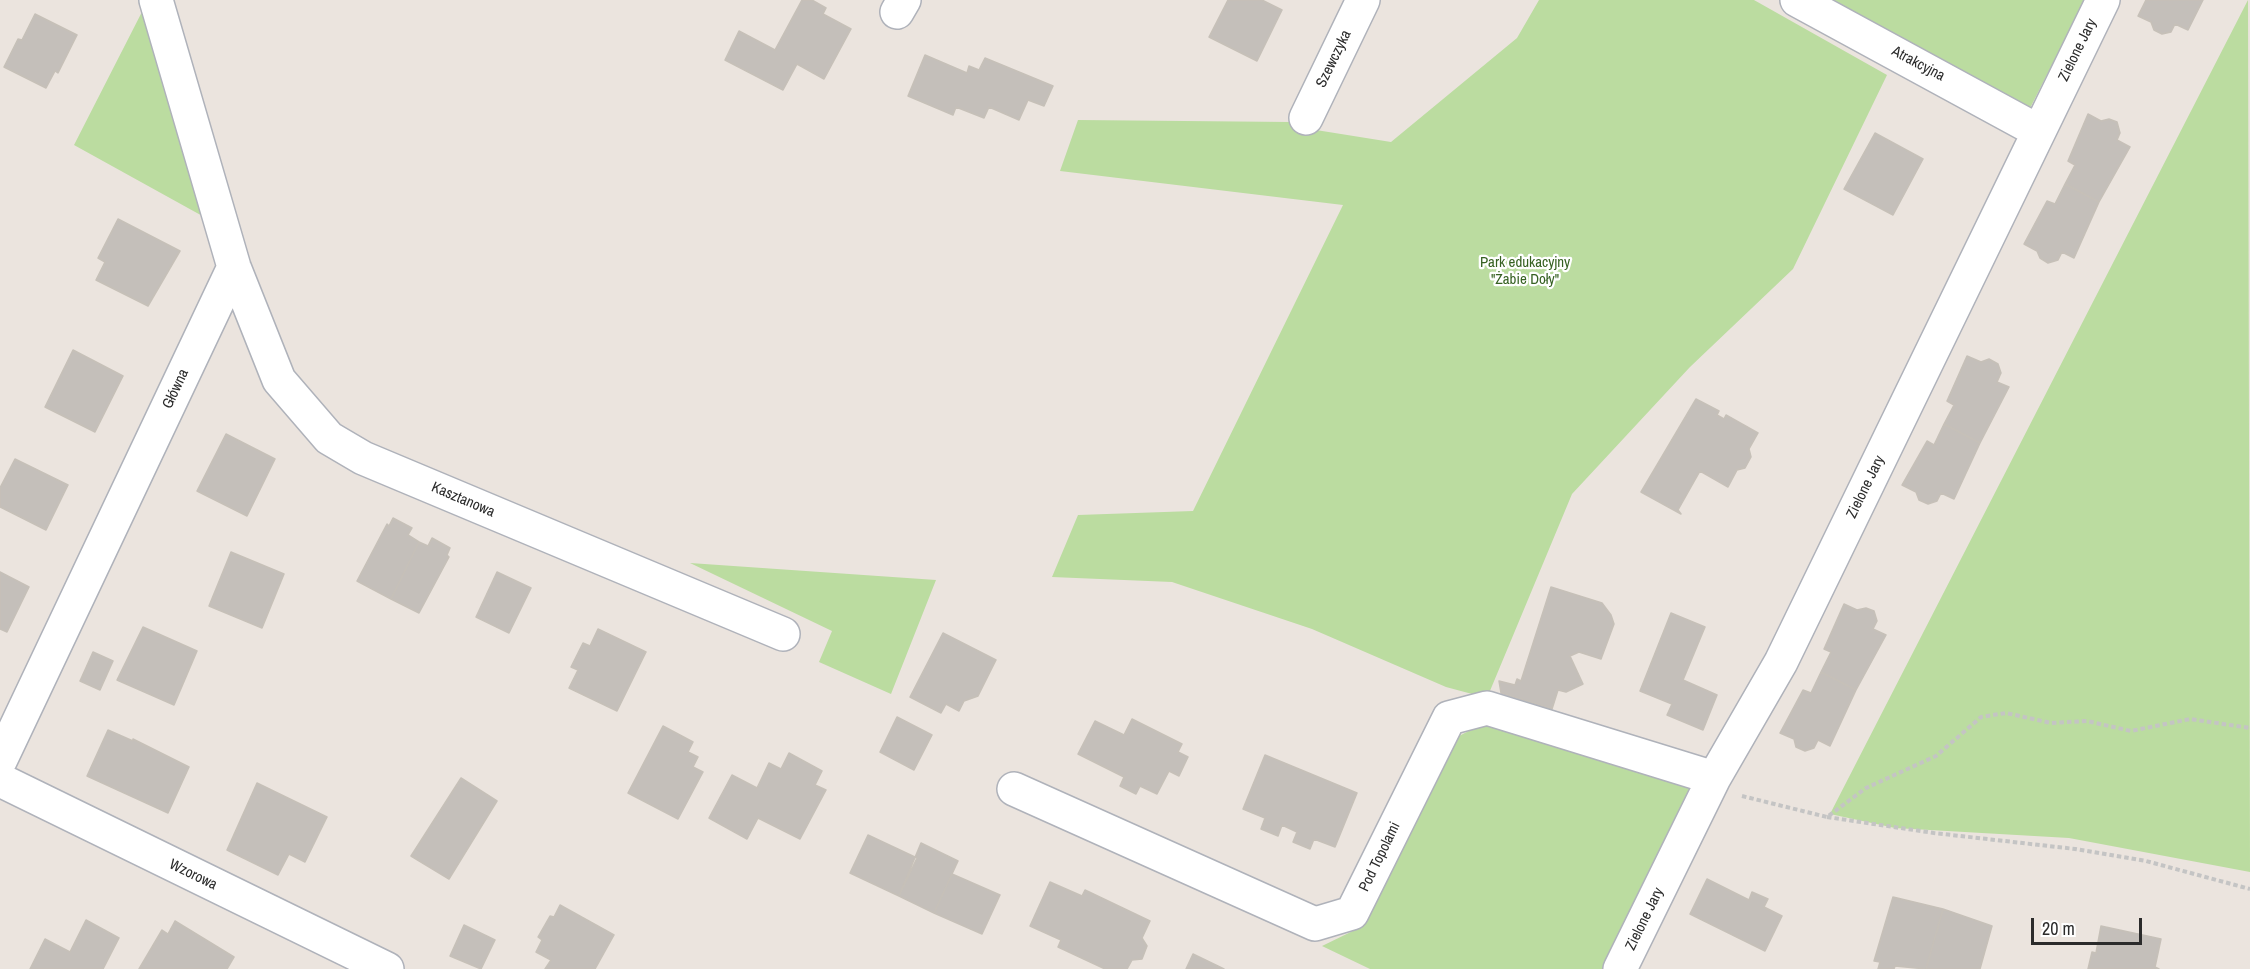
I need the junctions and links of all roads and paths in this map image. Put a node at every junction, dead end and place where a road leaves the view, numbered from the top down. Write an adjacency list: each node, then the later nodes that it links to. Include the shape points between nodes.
1 (156, 0): 7 (street)
2 (1363, 0): 5 (street, Szewczyka)
3 (1797, 0): 6 (street, Atrakcyjna)
4 (2103, 0): 6 (street, Zielone Jary)
5 (1306, 118)
6 (2038, 131): 11 (street, Zielone Jary, via 1781,662)
7 (234, 267): 8 (street, Kasztanowa, via 279,380 329,438 363,458); 10 (street, Główna)
8 (783, 634)
9 (2250, 728): 14 (path, via 2190,719 2131,732 2086,721 2051,723 2006,713 1981,717 1936,756 1866,788)
10 (0, 761)
11 (1714, 778): 13 (street, Pod Topolami, via 1486,708 1449,718 1352,914 1315,924); 14 (path, via 1743,797); 17 (street, Zielone Jary)
12 (0, 780): 16 (street, Wzorowa)
13 (1014, 789)
14 (1827, 817): 15 (path, via 2146,861)
15 (2250, 890)
16 (387, 969)
17 (1620, 969)

